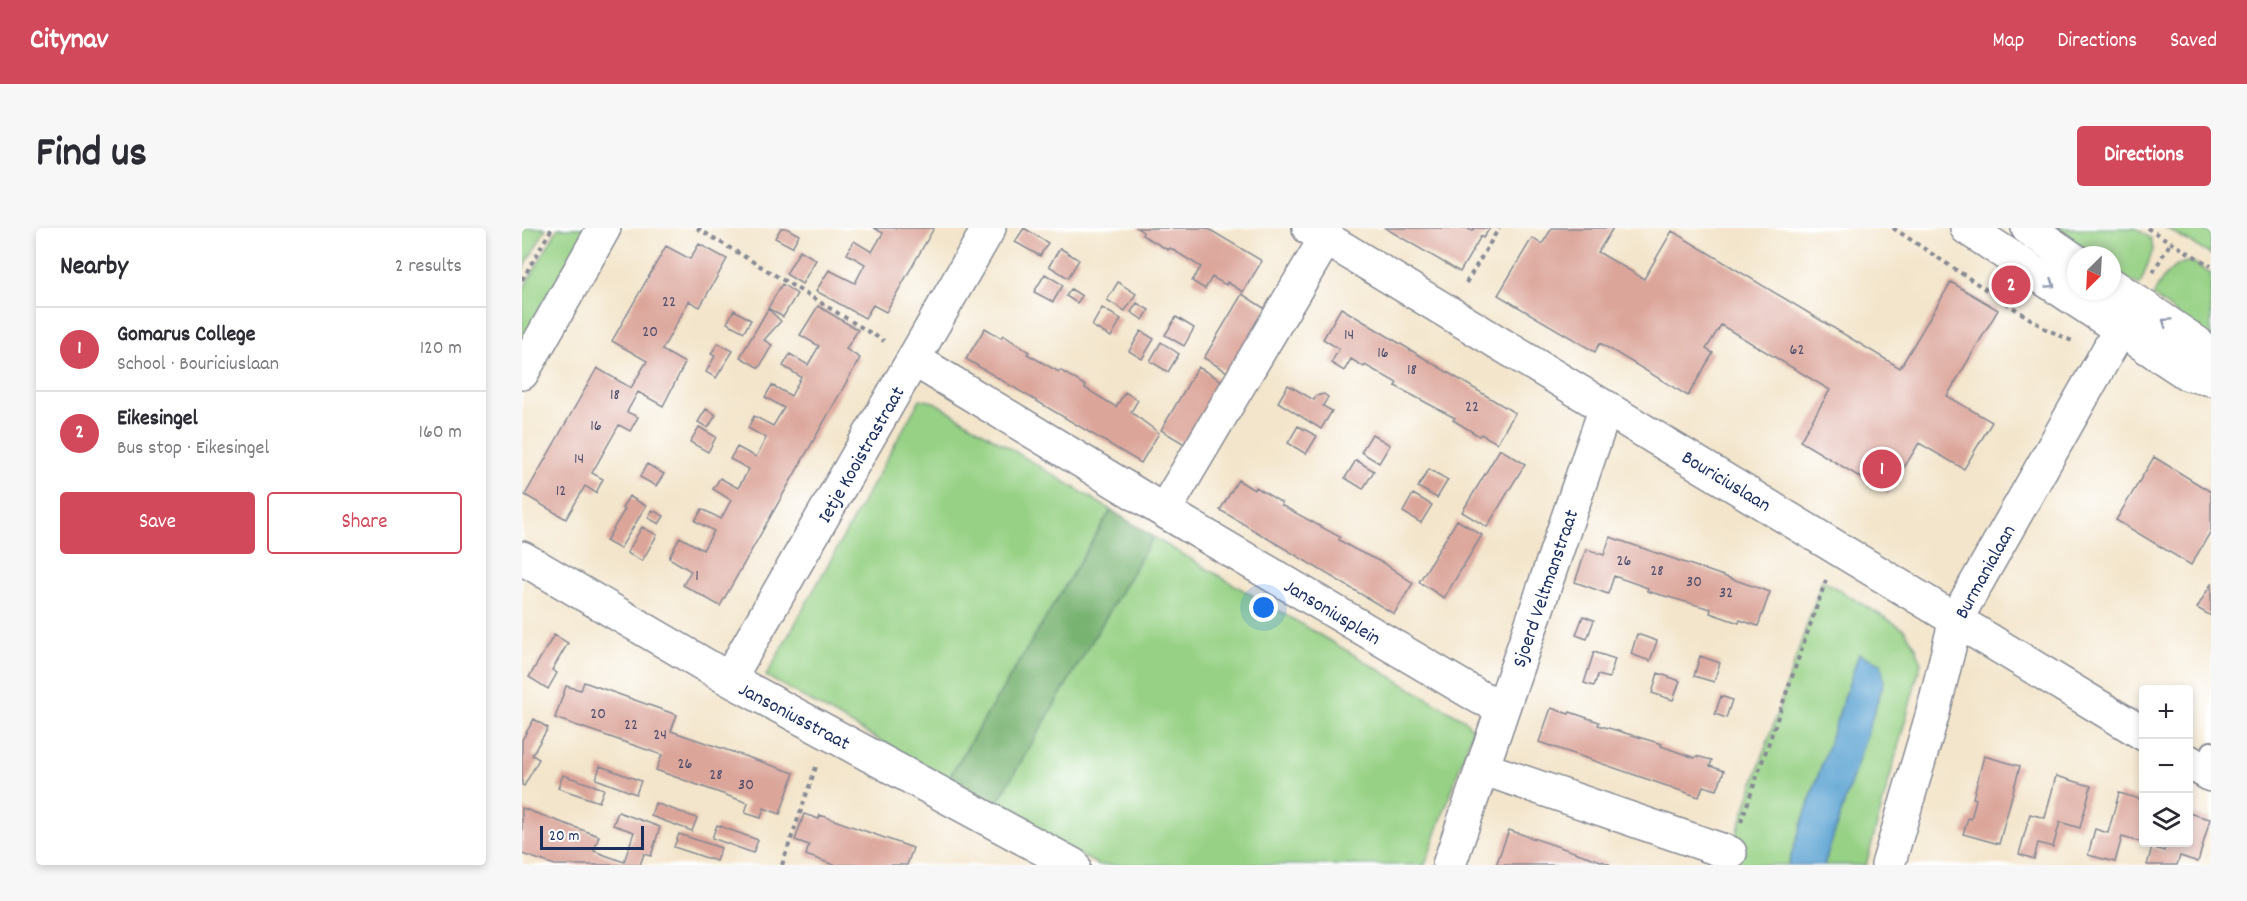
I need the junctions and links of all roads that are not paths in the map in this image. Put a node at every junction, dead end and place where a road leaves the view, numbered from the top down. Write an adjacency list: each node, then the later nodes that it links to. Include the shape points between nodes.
1 (604, 228): 11 (street)
2 (989, 228): 10 (street, Ietje Kooistrastraat)
3 (1967, 228): 8 (street, one-way to 8)
4 (2028, 228): 6 (street)
5 (1317, 233): 13 (street, Bouriciuslaan); 14 (street)
6 (2067, 255)
7 (2124, 293): 8 (street, Burmanialaan); 9 (street, one-way to 7, via 2197,343)
8 (2119, 330): 12 (street, via 2188,374); 16 (street, Burmanialaan)
9 (2211, 359)
10 (915, 360): 14 (street, Jansoniusplein); 17 (street, Ietje Kooistrastraat)
11 (522, 373)
12 (2211, 379)
13 (1606, 407): 16 (street, Bouriciuslaan); 18 (street, Sjoerd Veltmanstraat)
14 (1164, 511): 18 (street, Jansoniusplein, via 1481,698)
15 (522, 558): 17 (street, Jansoniusstraat)
16 (1956, 619): 19 (street, Bouriciuslaan); 24 (street, Burmanialaan)
17 (729, 679): 22 (street, Jansoniusstraat)
18 (1503, 706): 20 (street, Sjoerd Veltmanstraat)
19 (2139, 731)
20 (1482, 768): 21 (street); 23 (street, Sjoerd Veltmanstraat)
21 (1730, 853)
22 (1073, 865)
23 (1449, 865)
24 (1888, 865)

